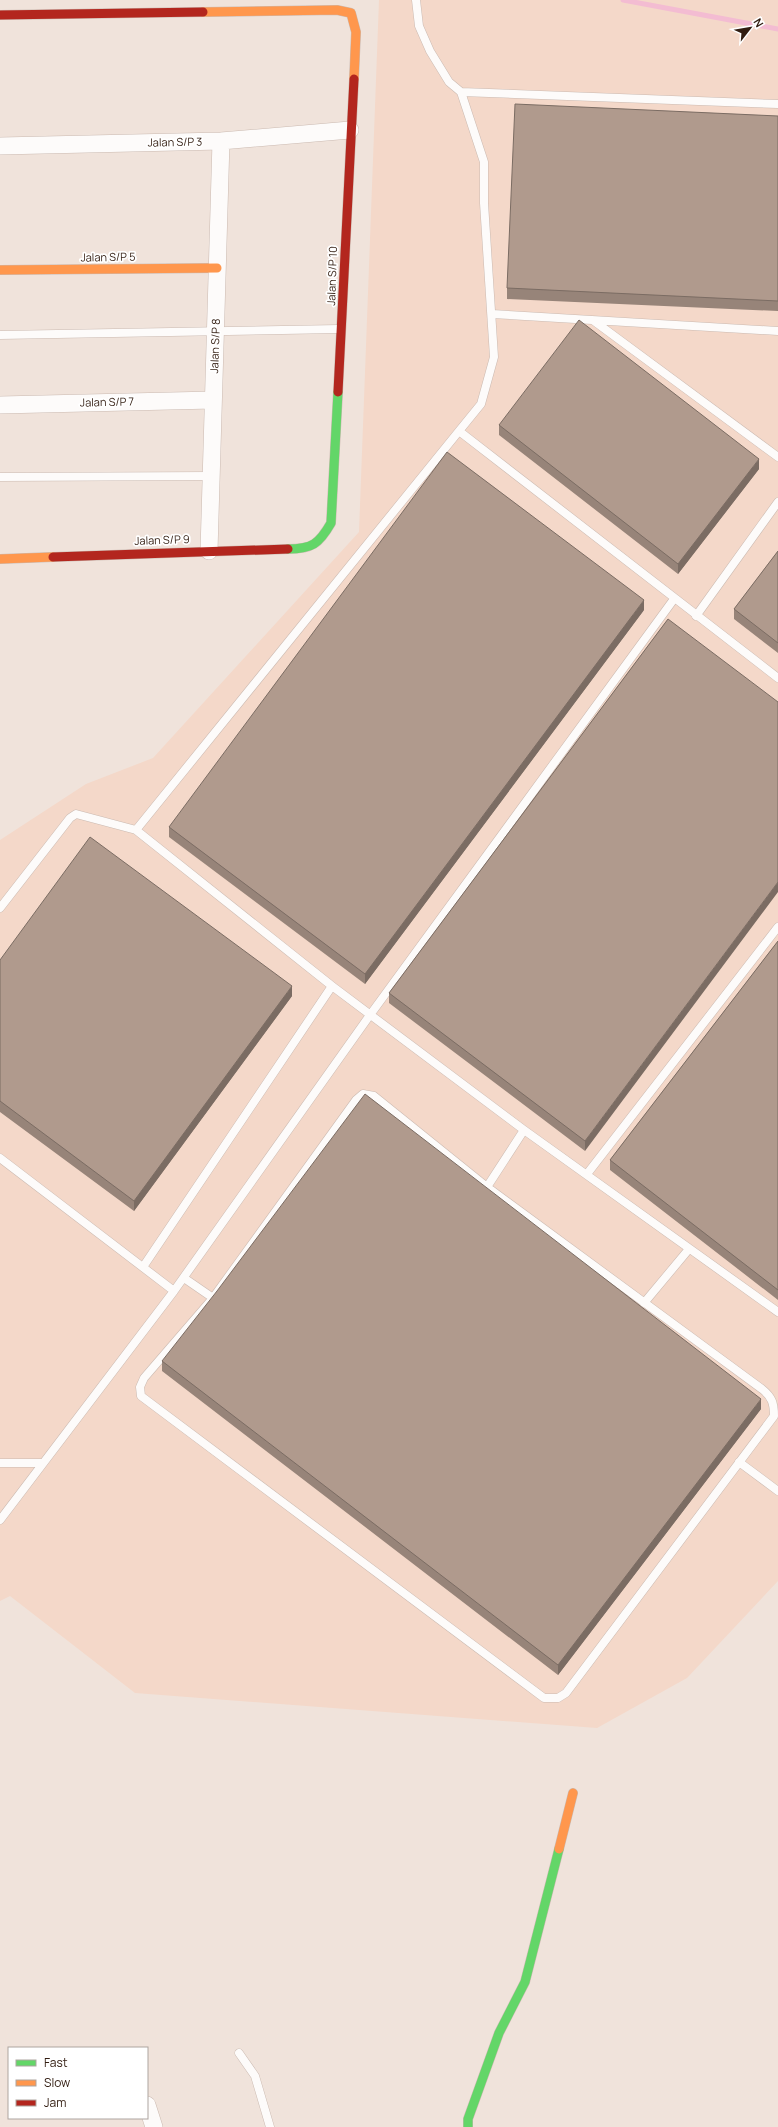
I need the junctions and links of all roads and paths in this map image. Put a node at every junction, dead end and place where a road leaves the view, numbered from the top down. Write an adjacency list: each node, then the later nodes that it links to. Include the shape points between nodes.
1 (416, 0): 3 (lane, via 419,26 430,51 450,82)
2 (0, 15): 5 (street, Jalan S/P 10, via 337,10 351,13 356,32)
3 (461, 92): 4 (lane); 10 (lane, via 484,162 484,203)
4 (778, 104)
5 (350, 130): 6 (street, Jalan S/P 3); 12 (street, Jalan S/P 10)
6 (221, 141): 7 (street, Jalan S/P 3); 8 (street, Jalan S/P 8)
7 (0, 146)
8 (217, 268): 9 (street, Jalan S/P 5); 13 (street, Jalan S/P 8)
9 (0, 270)
10 (492, 314): 11 (lane); 18 (lane, via 494,357 489,378 481,404)
11 (594, 320): 14 (lane); 19 (lane)
12 (342, 329): 13 (lane); 23 (street, Jalan S/P 10, via 331,523)
13 (215, 331): 15 (lane); 16 (street, Jalan S/P 8)
14 (778, 331)
15 (0, 335)
16 (213, 400): 17 (street, Jalan S/P 7); 20 (street, Jalan S/P 8)
17 (0, 405)
18 (459, 432): 26 (lane); 29 (lane)
19 (778, 457)
20 (211, 476): 21 (lane); 24 (street, Jalan S/P 8)
21 (0, 477)
22 (778, 502): 27 (lane)
23 (322, 539): 24 (street, Jalan S/P 9, via 306,549)
24 (209, 551): 25 (street, Jalan S/P 9)
25 (0, 558)
26 (674, 599): 27 (lane); 33 (lane)
27 (696, 616): 28 (lane)
28 (778, 678)
29 (136, 830): 30 (lane, via 76,814 70,818); 32 (lane)
30 (0, 908)
31 (778, 927): 36 (lane)
32 (332, 986): 33 (lane); 39 (lane)
33 (370, 1015): 34 (lane); 40 (lane)
34 (524, 1130): 36 (lane); 37 (lane)
35 (0, 1158): 39 (lane)
36 (587, 1174): 38 (lane)
37 (487, 1187): 42 (lane, via 374,1096 363,1094 356,1100); 43 (lane)
38 (689, 1249): 43 (lane); 44 (lane)
39 (142, 1267): 41 (lane)
40 (184, 1278): 41 (lane); 42 (lane)
41 (174, 1292): 47 (lane)
42 (213, 1298): 45 (lane, via 144,1378 140,1396 544,1698 558,1698 566,1693)
43 (644, 1303): 45 (lane, via 771,1396 774,1416)
44 (778, 1312)
45 (739, 1462): 48 (lane)
46 (0, 1463): 47 (lane)
47 (43, 1463): 49 (lane)
48 (778, 1491)
49 (0, 1520)
50 (573, 1793): 55 (street, via 525,1982 499,2033 468,2119)
51 (239, 2052): 54 (lane, via 255,2076)
52 (148, 2108): 53 (street)
53 (154, 2127)
54 (270, 2127)
55 (468, 2127)

